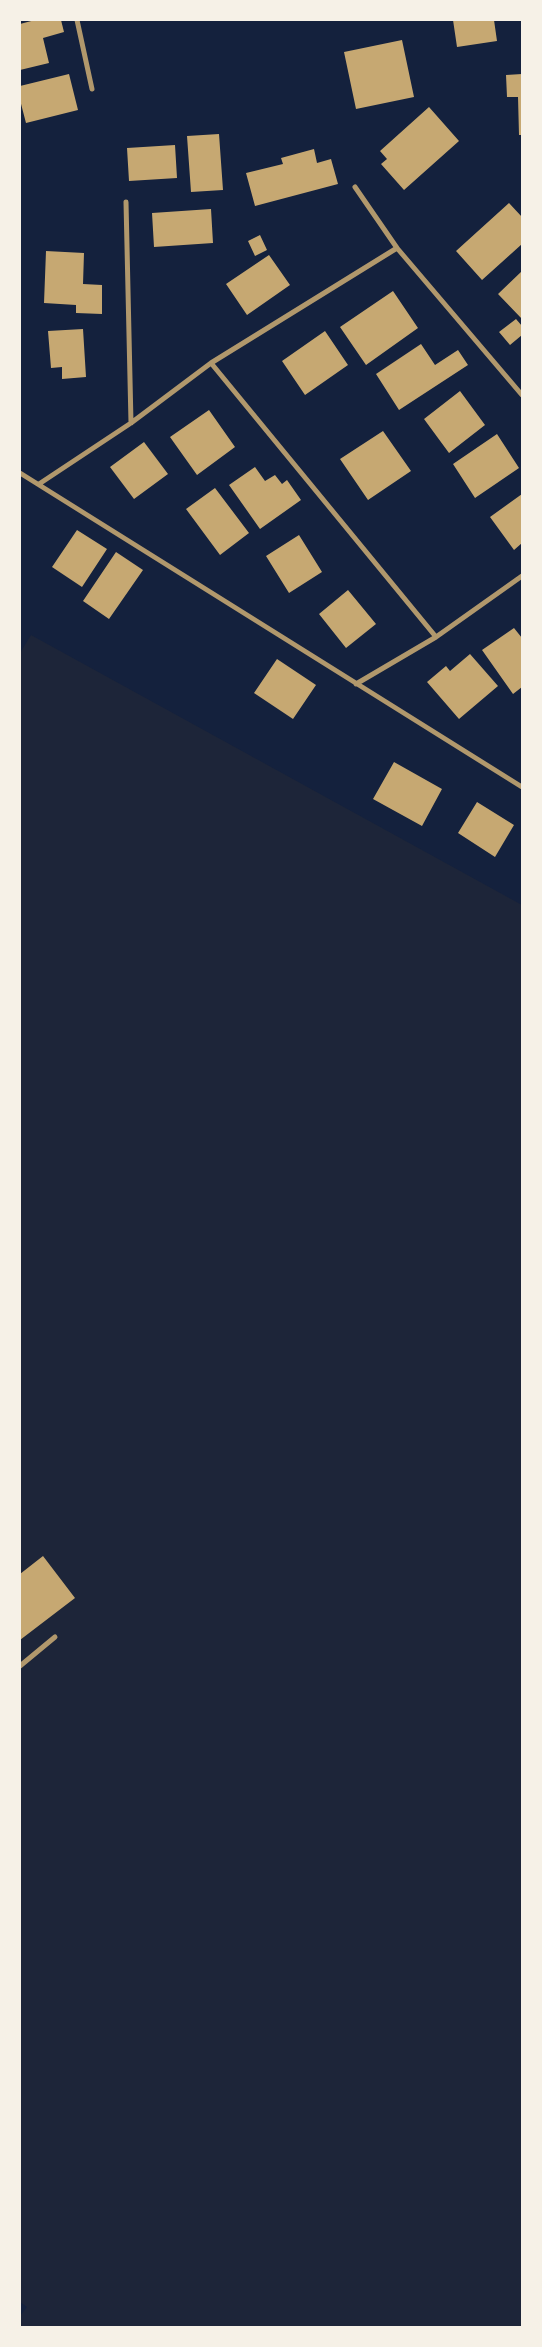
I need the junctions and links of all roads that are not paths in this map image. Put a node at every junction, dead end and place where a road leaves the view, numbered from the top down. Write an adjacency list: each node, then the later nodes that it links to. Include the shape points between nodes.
1 (77, 20): 2 (street)
2 (92, 89)
3 (355, 187): 5 (street)
4 (126, 202): 8 (street)
5 (397, 248): 6 (street); 7 (street)
6 (211, 363): 8 (street); 12 (street)
7 (522, 395)
8 (131, 423): 10 (street)
9 (20, 473): 10 (street)
10 (39, 484): 13 (street)
11 (522, 576): 12 (street)
12 (436, 637): 13 (street)
13 (356, 684): 14 (street)
14 (522, 787)
15 (54, 1637): 16 (street)
16 (20, 1666)

